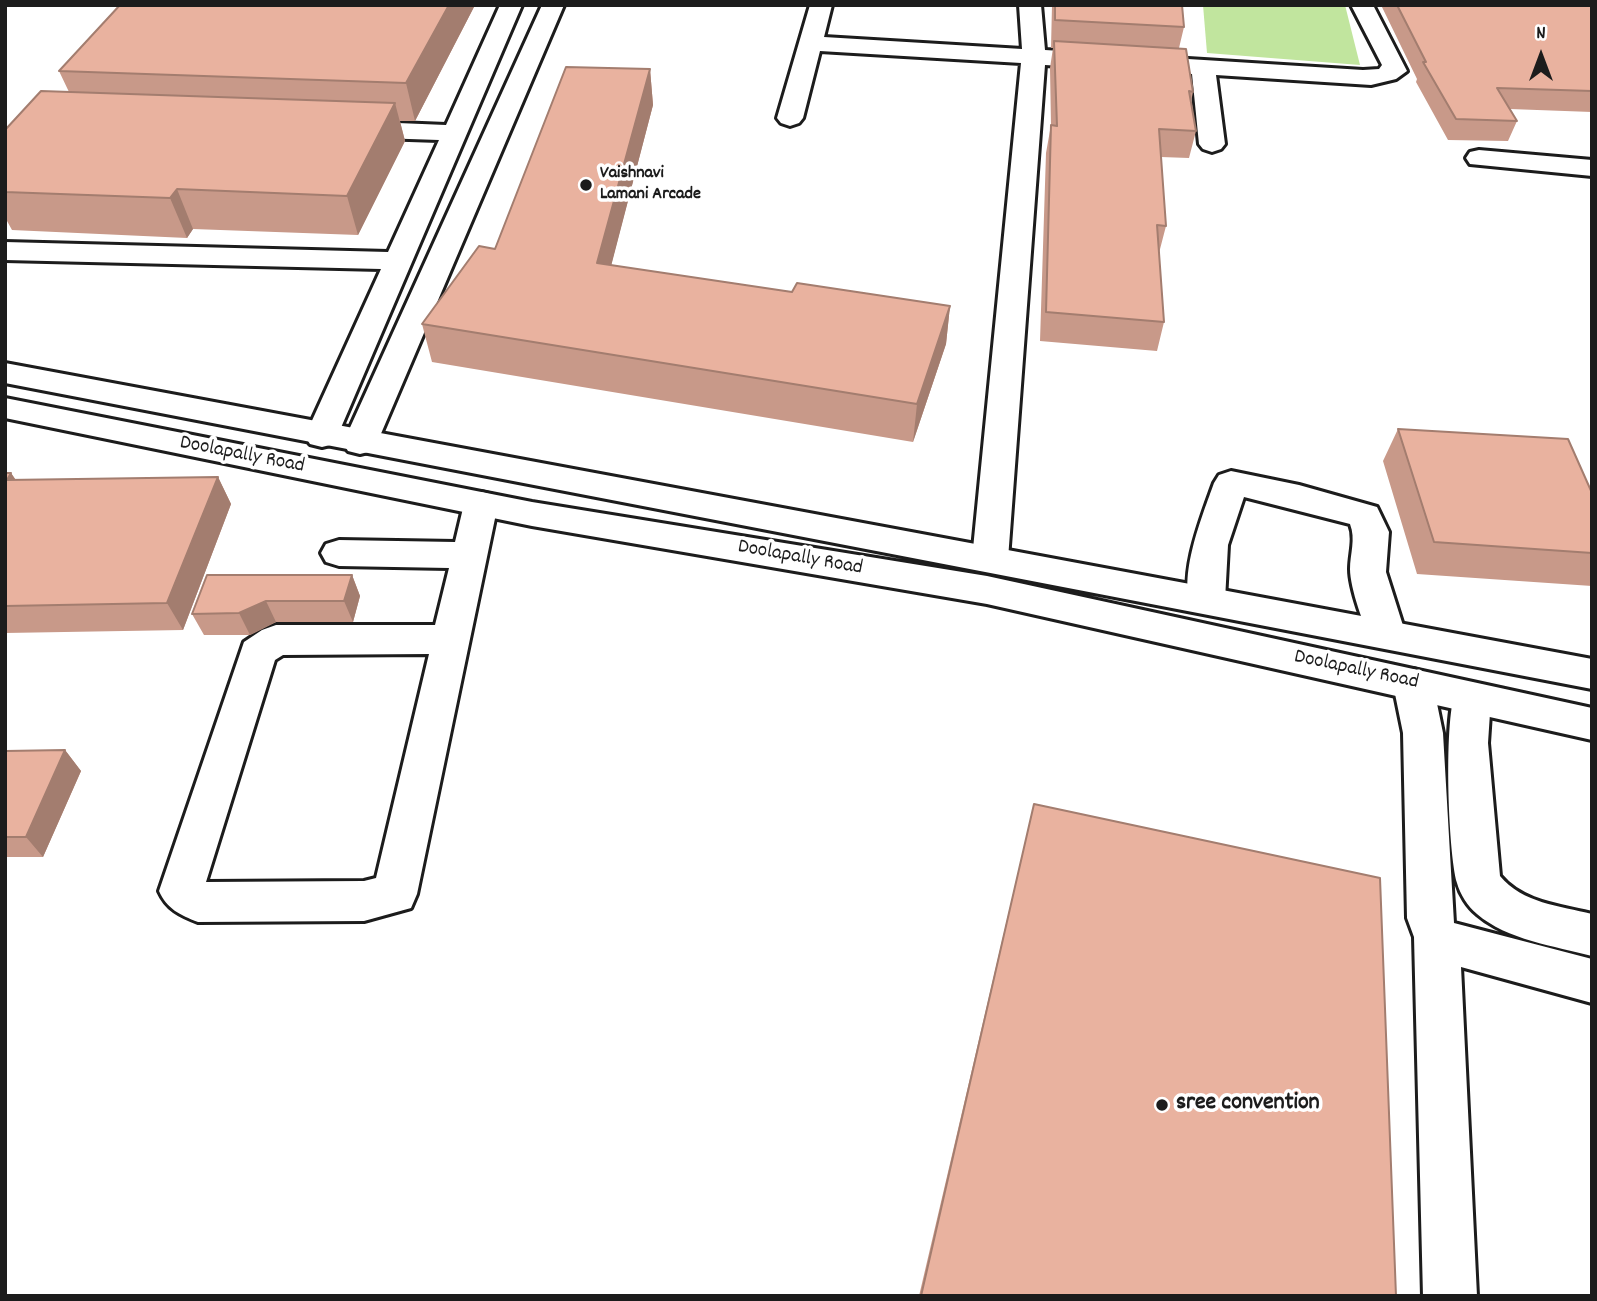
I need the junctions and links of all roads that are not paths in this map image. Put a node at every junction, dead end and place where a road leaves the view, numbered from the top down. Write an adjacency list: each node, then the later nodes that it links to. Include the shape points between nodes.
1 (511, 5): 11 (street)
2 (553, 5): 20 (street)
3 (821, 5): 6 (street)
4 (1030, 5): 7 (street)
5 (1362, 5): 8 (street, via 1394,65 1395,71 1389,74 1367,77)
6 (811, 43): 7 (street); 9 (street)
7 (1034, 55): 8 (street); 24 (street)
8 (1203, 67): 12 (street)
9 (790, 118)
10 (319, 128): 11 (street)
11 (456, 132): 16 (street)
12 (1212, 144)
13 (1479, 158): 14 (street)
14 (1592, 168)
15 (5, 251): 16 (street)
16 (400, 261): 19 (street)
17 (5, 373): 19 (street, Doolapally Road)
18 (5, 408): 21 (street, Doolapally Road)
19 (322, 436): 20 (street, Doolapally Road)
20 (360, 443): 24 (street, Doolapally Road)
21 (481, 504): 23 (street); 29 (street, Doolapally Road, via 987,590)
22 (339, 553): 23 (street)
23 (470, 555): 27 (street)
24 (990, 559): 25 (street, Doolapally Road)
25 (1206, 600): 26 (street, Doolapally Road); 26 (street, via 1210,545 1231,483 1251,486 1365,516 1371,532 1368,572)
26 (1387, 635): 28 (street, Doolapally Road)
27 (451, 639): 27 (street, via 395,894 364,901 198,902 181,891 258,652 276,640)
28 (1592, 674)
29 (1413, 684): 30 (street, Doolapally Road); 33 (street, via 1423,733 1430,918)
30 (1471, 698): 31 (street, Doolapally Road); 32 (street, via 1468,743 1479,884 1492,900 1516,915)
31 (1592, 724)
32 (1592, 935)
33 (1437, 937): 34 (street); 35 (street)
34 (1592, 981)
35 (1450, 1296)

